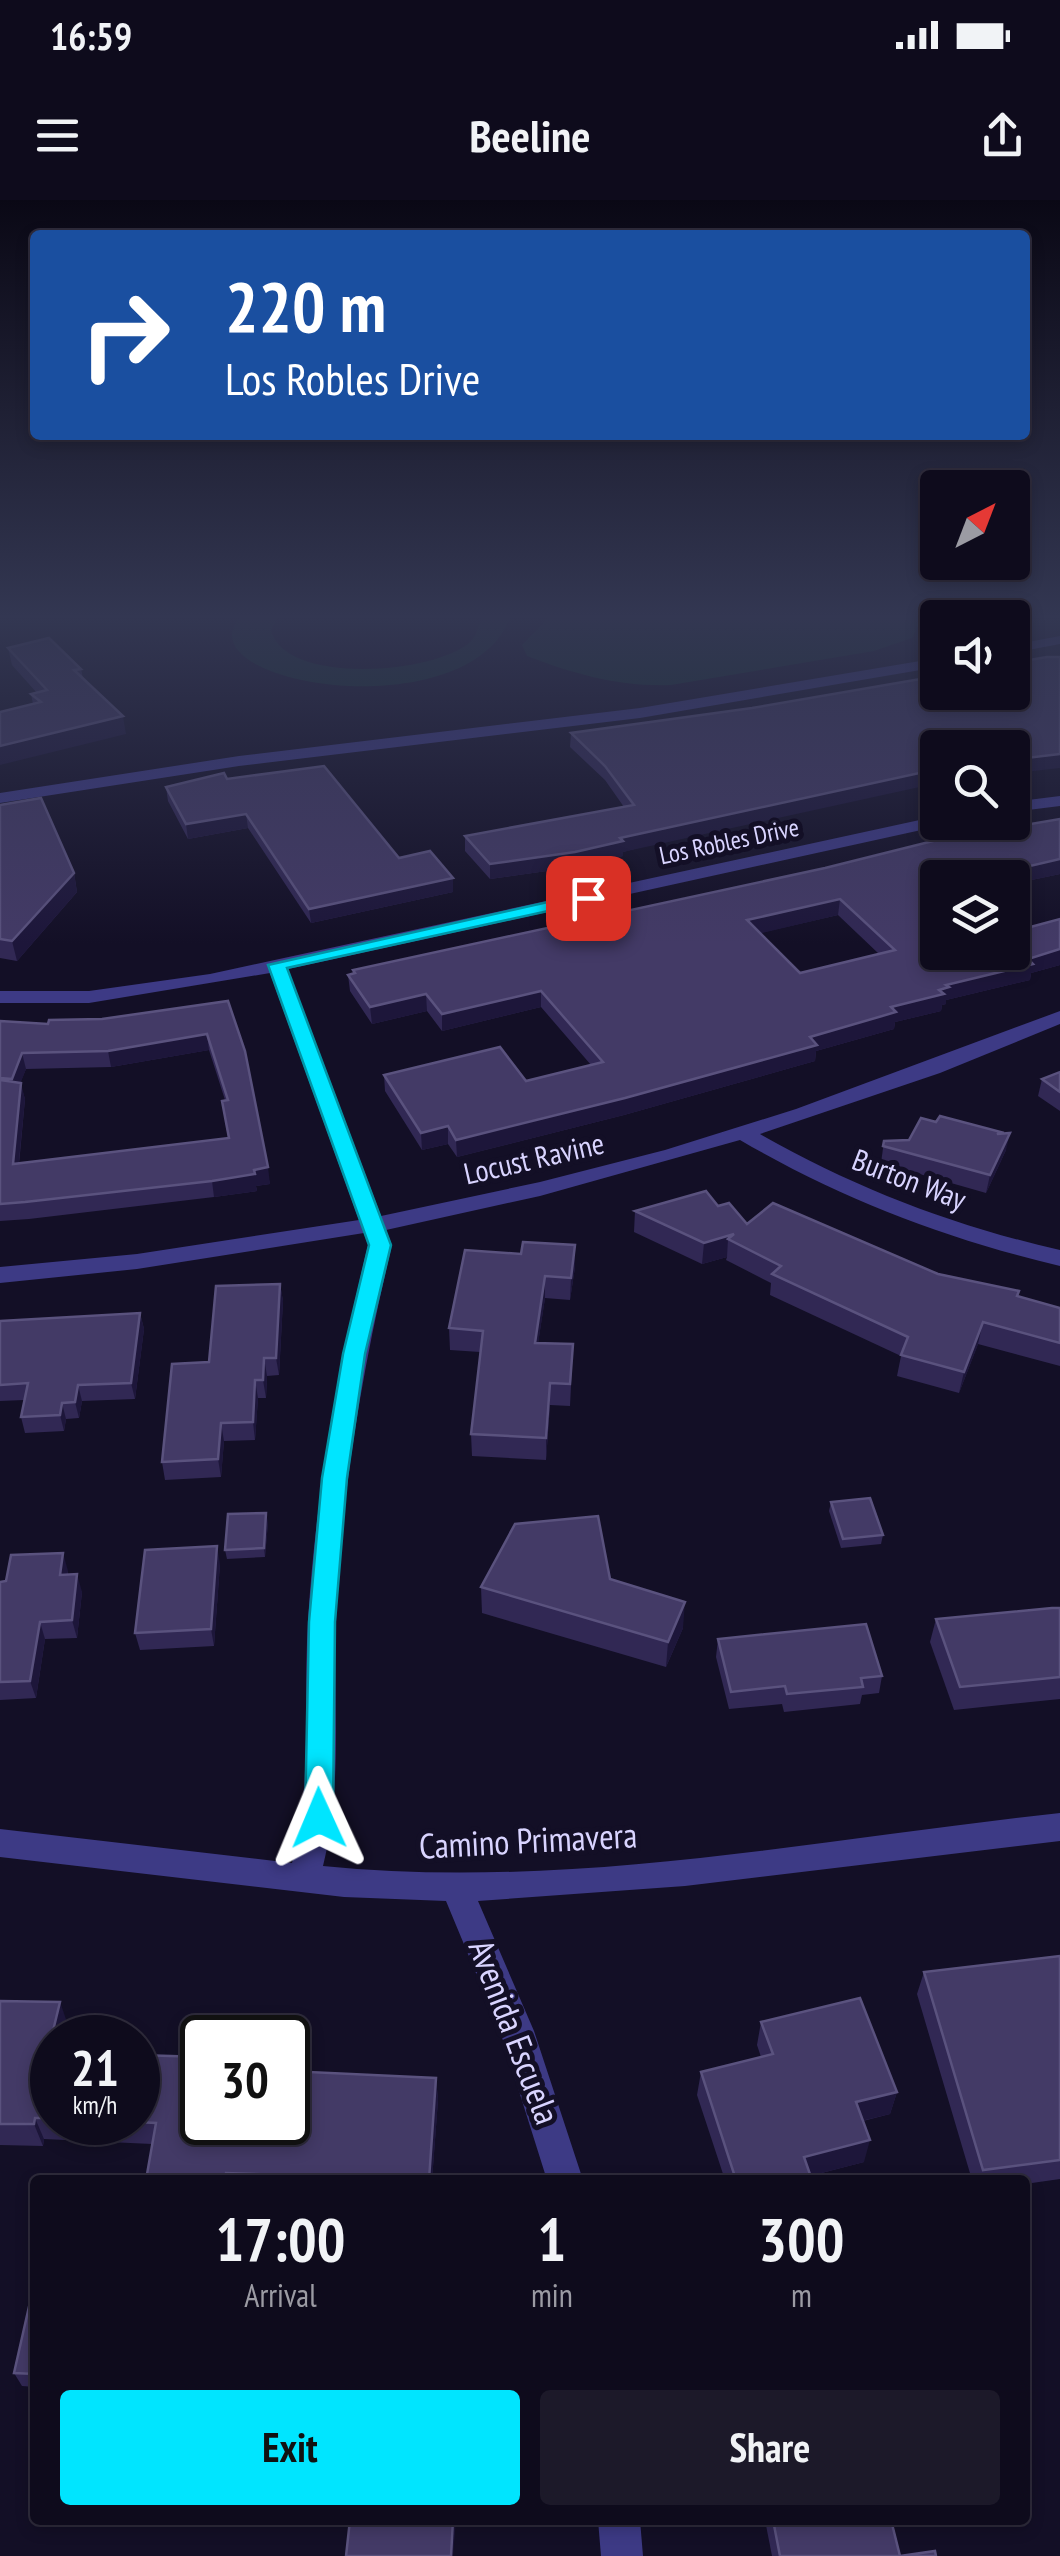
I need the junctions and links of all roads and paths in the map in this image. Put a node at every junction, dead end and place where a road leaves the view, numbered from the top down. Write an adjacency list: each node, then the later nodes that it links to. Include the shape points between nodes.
1 (533, 725): 2 (street)
2 (0, 798)
3 (1060, 801): 4 (street)
4 (1030, 805)
5 (920, 826): 6 (street, Los Robles Drive)
6 (277, 965): 7 (street, Los Robles Drive, via 148,991); 10 (street)
7 (0, 997)
8 (1060, 1017): 9 (street, Locust Ravine, via 942,1067)
9 (746, 1135): 10 (street, Locust Ravine, via 583,1180); 11 (street, Burton Way, via 868,1200 940,1227)
10 (373, 1225): 12 (street, Locust Ravine); 15 (street, via 380,1245 334,1478 322,1622 319,1818)
11 (1060, 1258)
12 (0, 1275)
13 (1060, 1828): 16 (street, Camino Primavera, via 585,1880)
14 (0, 1843): 15 (street, Camino Primavera)
15 (304, 1878): 16 (street, Camino Primavera)
16 (456, 1887): 17 (street, Avenida Escuela, via 504,1992)
17 (564, 2175)
18 (619, 2525): 19 (street)
19 (622, 2556)

